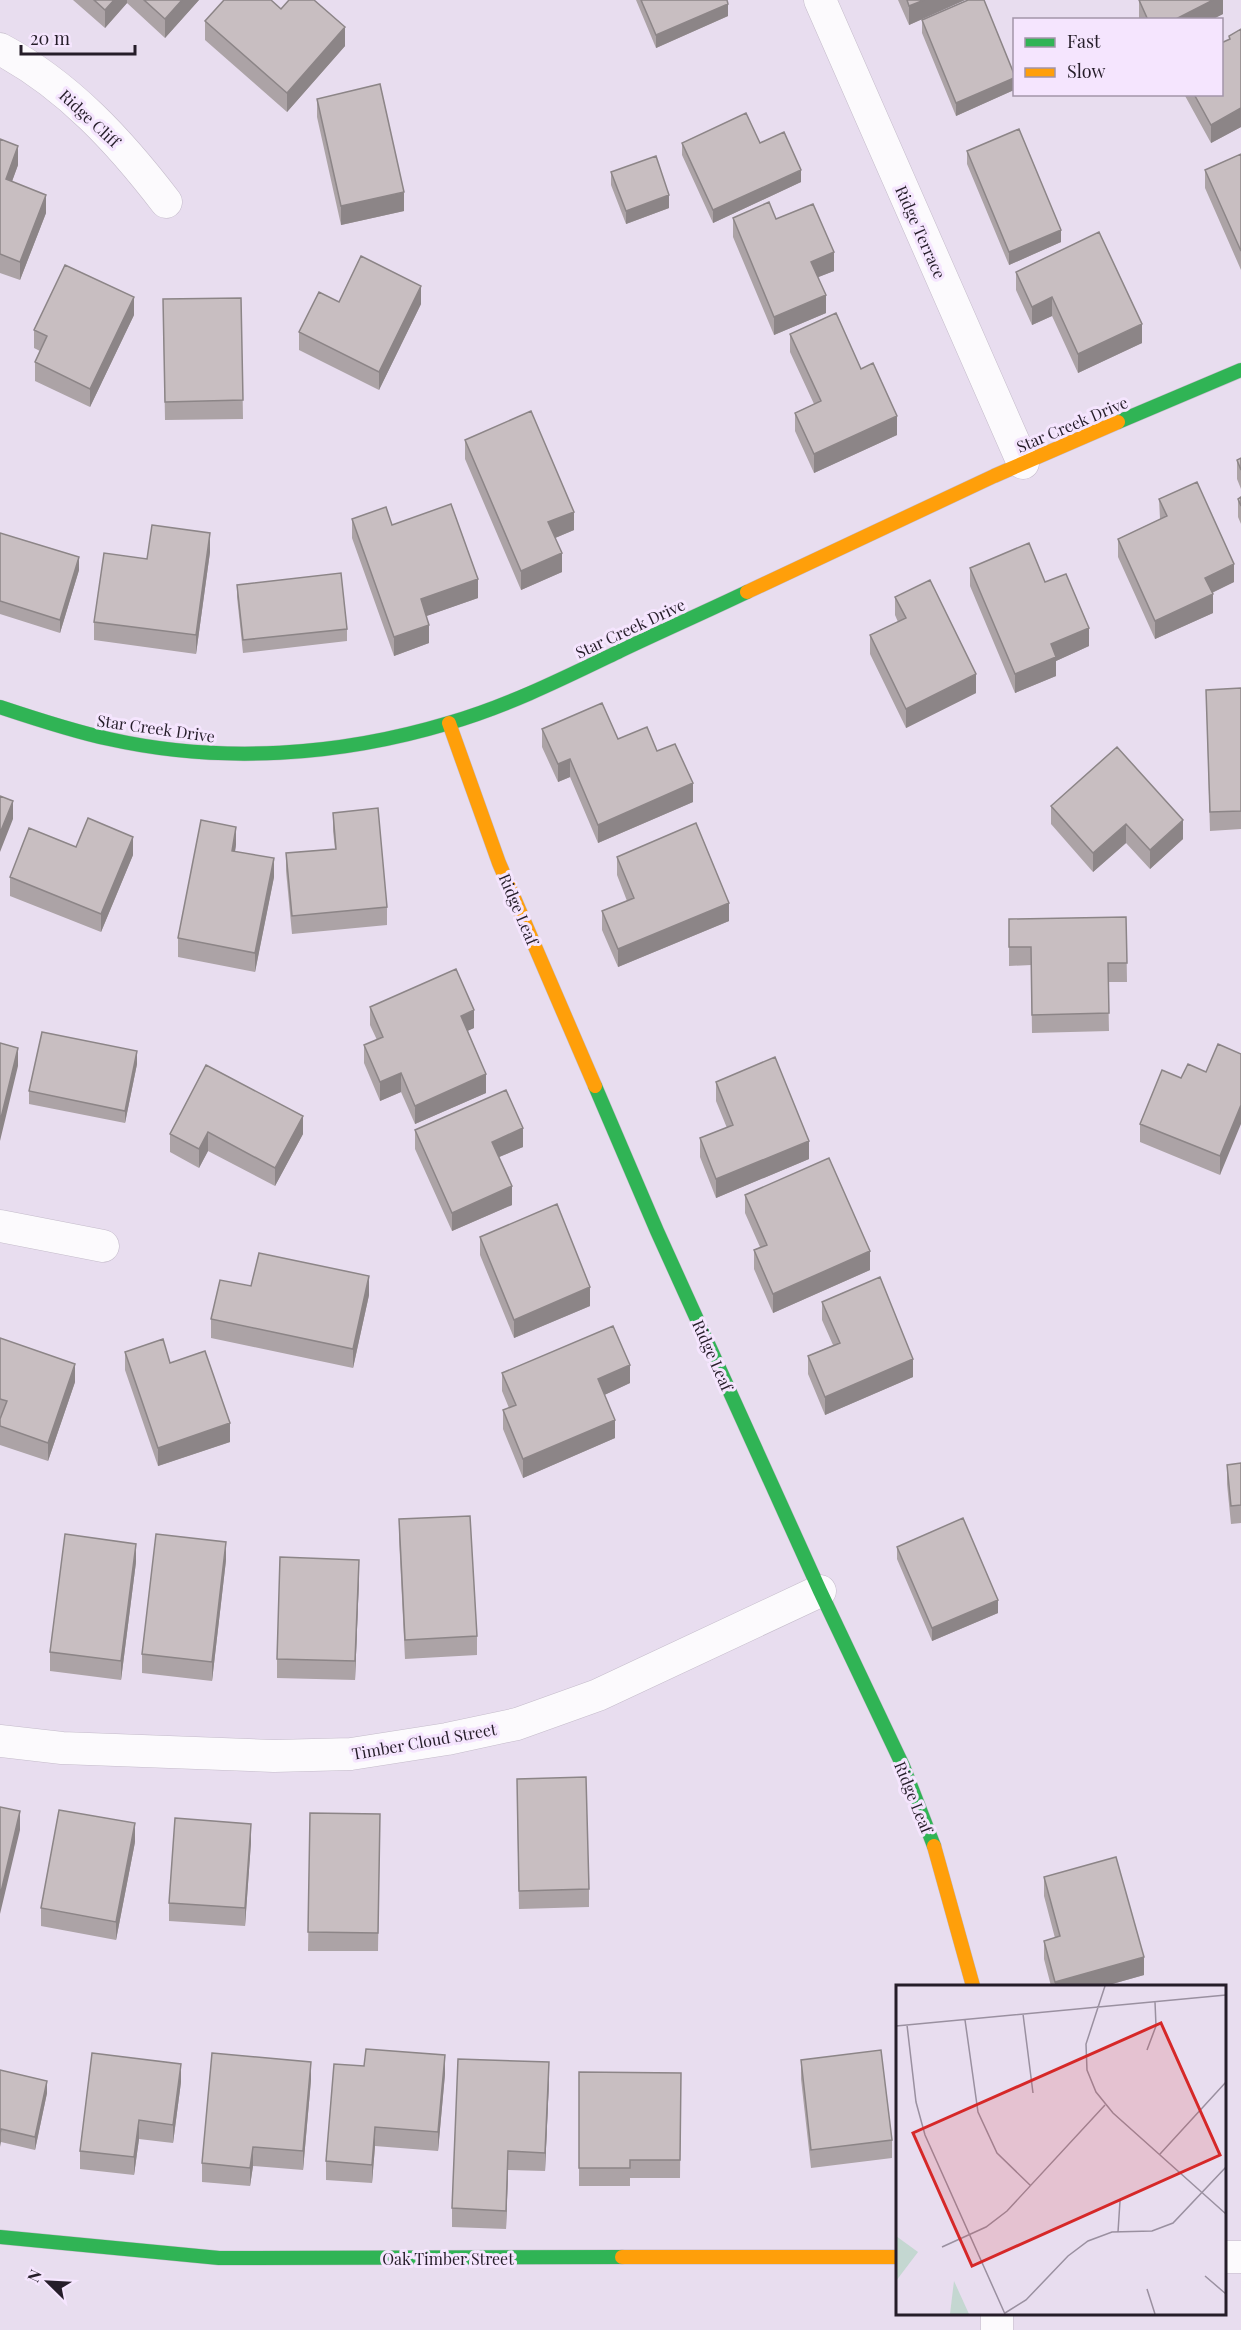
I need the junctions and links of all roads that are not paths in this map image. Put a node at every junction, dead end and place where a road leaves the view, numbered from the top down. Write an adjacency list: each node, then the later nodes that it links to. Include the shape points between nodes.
1 (820, 0): 5 (street, Ridge Terrace)
2 (0, 49): 3 (street, Ridge Cliff, via 54,84 95,120 133,159)
3 (166, 202)
4 (1241, 370): 5 (street, Star Creek Drive)
5 (1023, 463): 7 (street, Star Creek Drive, via 536,691)
6 (0, 707): 7 (street, Star Creek Drive, via 109,740 189,753 245,755 327,750)
7 (449, 723): 10 (street, Ridge Leaf, via 499,864 657,1231)
8 (0, 1226): 9 (street)
9 (102, 1246)
10 (820, 1591): 11 (street, Timber Cloud Street, via 598,1695 517,1724 447,1739 351,1754 274,1756 62,1748); 12 (street, Ridge Leaf, via 903,1766 940,1862)
11 (0, 1741)
12 (973, 1985)
13 (0, 2236): 14 (street, Oak Timber Street, via 219,2258)
14 (896, 2257)

